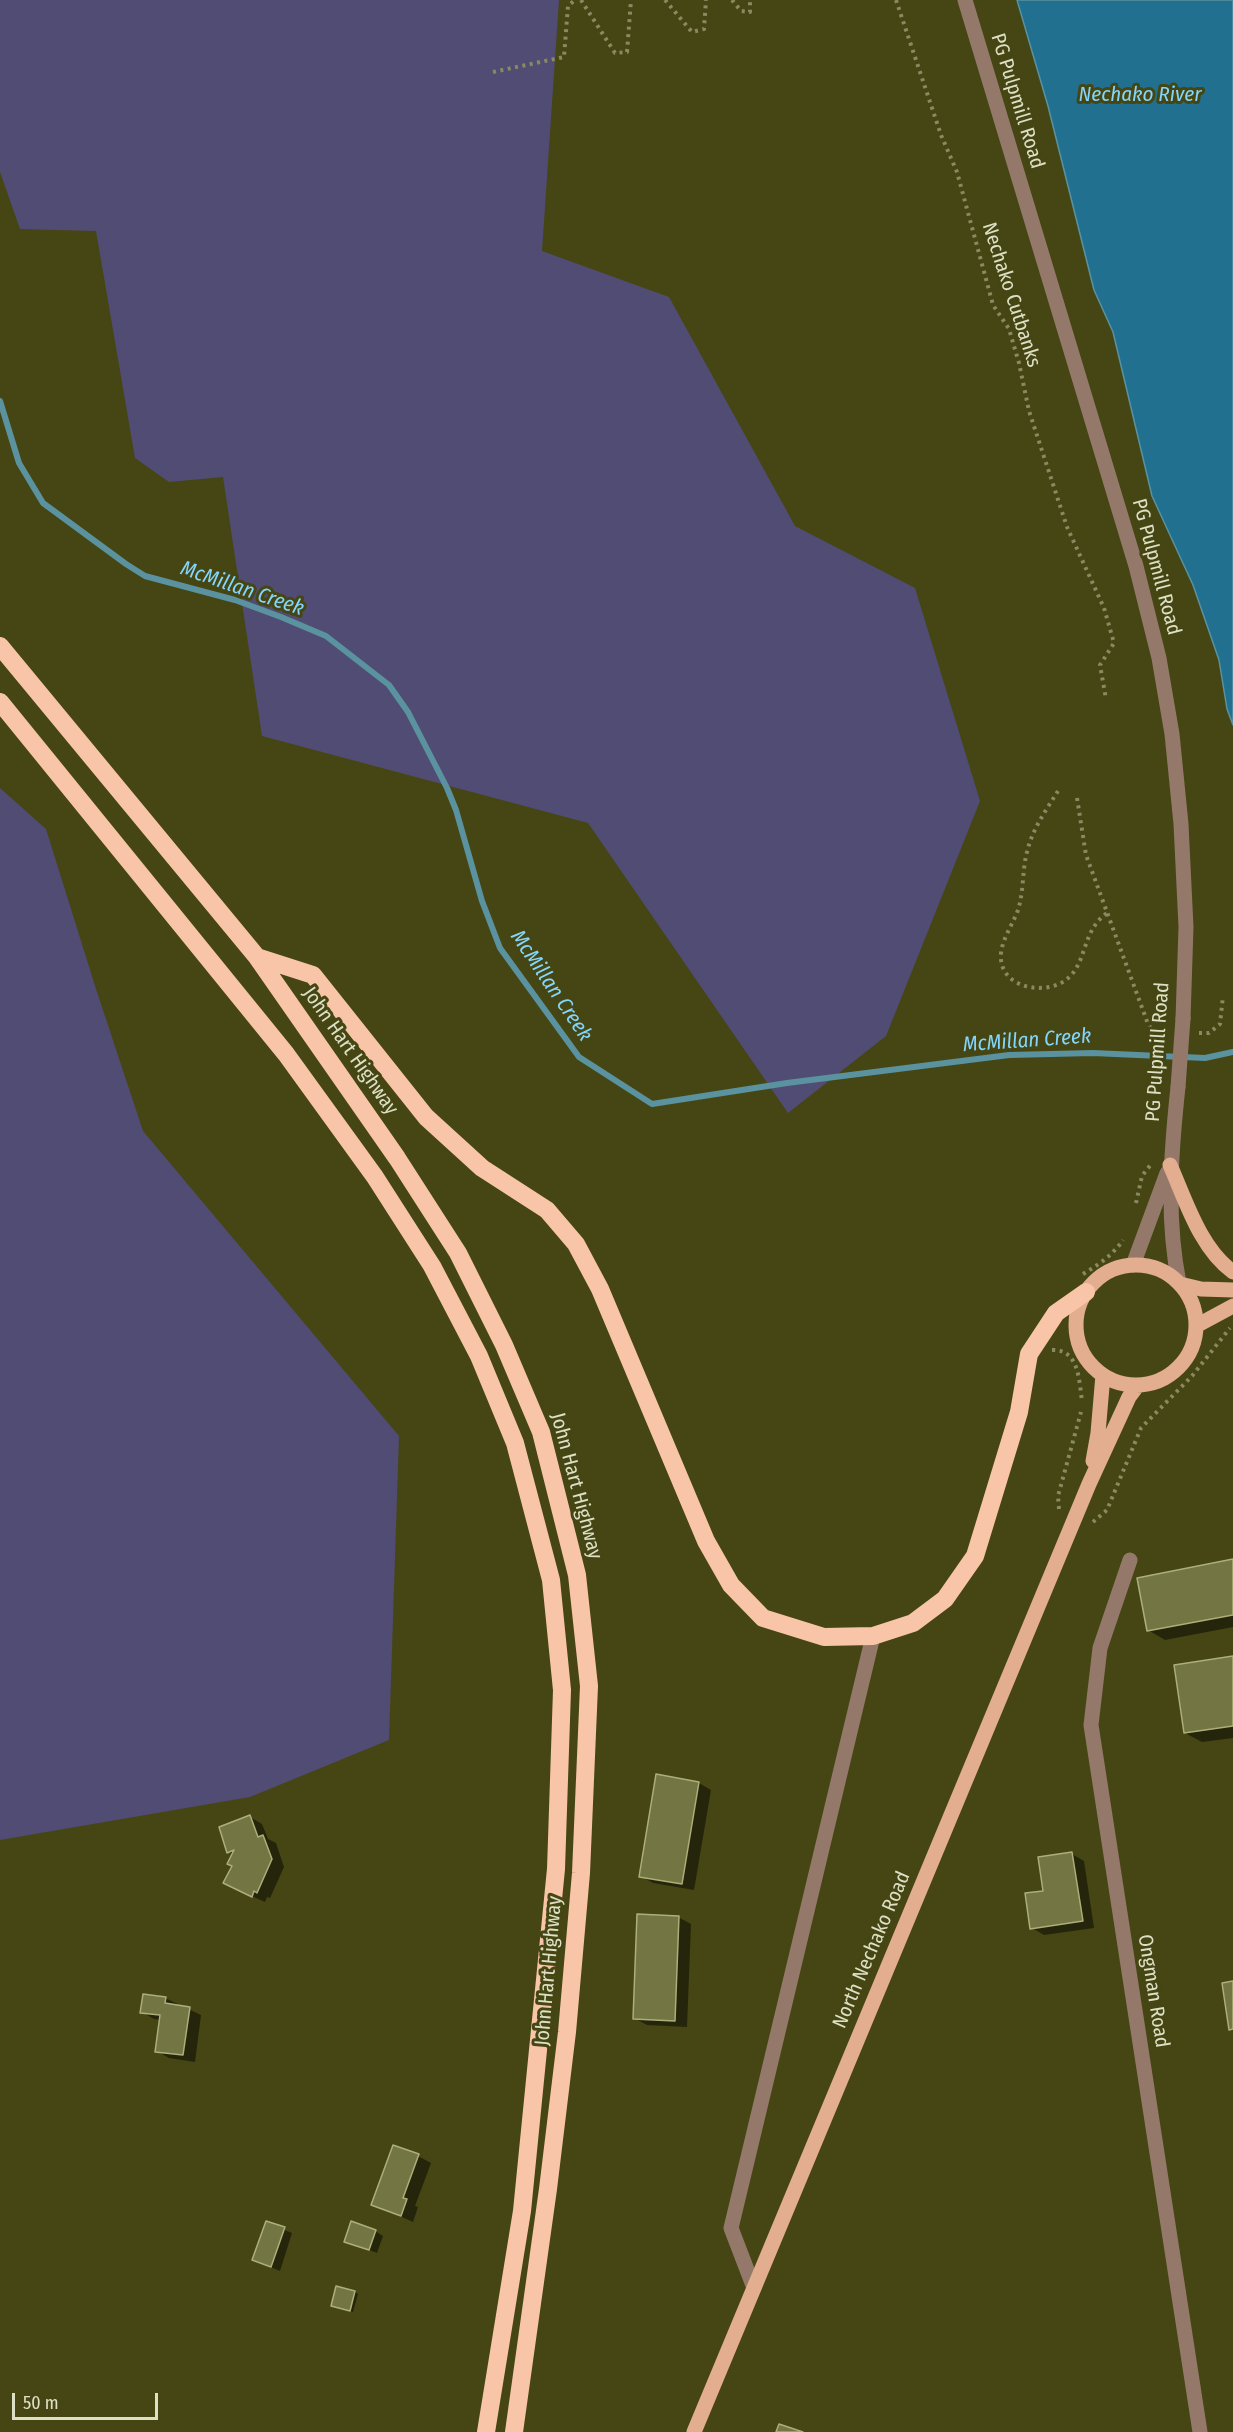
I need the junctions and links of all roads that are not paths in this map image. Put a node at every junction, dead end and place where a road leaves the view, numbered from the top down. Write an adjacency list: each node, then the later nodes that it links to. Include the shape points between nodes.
1 (965, 0): 5 (street, PG Pulpmill Road, bridge, via 1133,554 1159,658 1172,734 1186,927)
2 (0, 646): 4 (highway, John Hart Highway)
3 (0, 702): 19 (highway, John Hart Highway, via 286,1054 375,1177 442,1286 479,1356 515,1443 551,1580 562,1690 556,1869 523,2200)
4 (257, 957): 17 (highway, via 313,975 426,1117 482,1168 547,1210 576,1244 600,1289 706,1541 731,1585 763,1618 824,1637); 20 (highway, John Hart Highway, via 458,1253 504,1345 541,1432 577,1575 589,1686 581,1873 567,2032)
5 (1170, 1165): 6 (street); 7 (main road, via 1197,1226 1225,1267); 9 (street, via 1173,1254)
6 (1133, 1265): 8 (main road); 9 (main road, via 1152,1267)
7 (1233, 1272)
8 (1083, 1284): 13 (main road, via 1076,1328 1080,1347 1089,1363); 17 (highway, via 1056,1313 1029,1354 1019,1412 975,1556 945,1599 913,1623)
9 (1179, 1284): 10 (main road); 12 (main road, via 1190,1298)
10 (1233, 1290)
11 (1233, 1306): 12 (main road)
12 (1196, 1326): 14 (main road, via 1187,1355 1175,1371 1158,1381)
13 (1103, 1375): 14 (main road, via 1119,1383); 15 (main road, North Nechako Road)
14 (1138, 1385): 15 (main road, North Nechako Road)
15 (1089, 1484): 18 (main road, North Nechako Road)
16 (1130, 1560): 22 (street, Ongman Road, via 1100,1648 1090,1725)
17 (873, 1636): 18 (street, via 731,2228)
18 (754, 2288): 21 (main road, North Nechako Road)
19 (486, 2432)
20 (514, 2432)
21 (694, 2432)
22 (1200, 2432)

